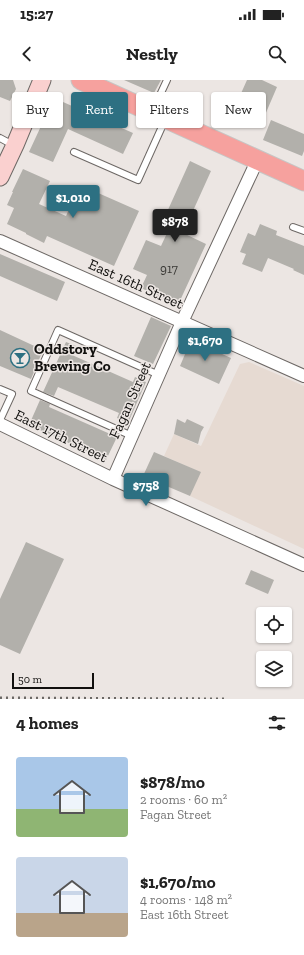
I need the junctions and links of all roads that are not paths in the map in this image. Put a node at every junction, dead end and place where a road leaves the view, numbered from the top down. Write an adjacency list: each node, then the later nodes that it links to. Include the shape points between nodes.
1 (42, 80): 8 (main road)
2 (81, 80): 5 (main road)
3 (167, 80): 4 (lane)
4 (164, 92)
5 (136, 105)
6 (155, 128): 9 (lane, via 138,180)
7 (185, 128): 10 (main road)
8 (7, 142): 11 (main road)
9 (74, 152)
10 (257, 161): 12 (main road); 16 (street, Fagan Street)
11 (0, 177)
12 (304, 181)
13 (293, 227): 14 (lane)
14 (304, 231)
15 (0, 240): 16 (street, East 16th Street)
16 (182, 322): 17 (street, Fagan Street); 18 (street, East 16th Street)
17 (159, 375): 22 (street, Fagan Street); 22 (lane, via 58,330 37,377 31,391)
18 (304, 376)
19 (0, 389): 20 (lane, via 12,394)
20 (0, 420)
21 (0, 424): 23 (street, East 17th Street)
22 (132, 436): 23 (street, Fagan Street)
23 (113, 479): 24 (street, East 17th Street)
24 (304, 565)

